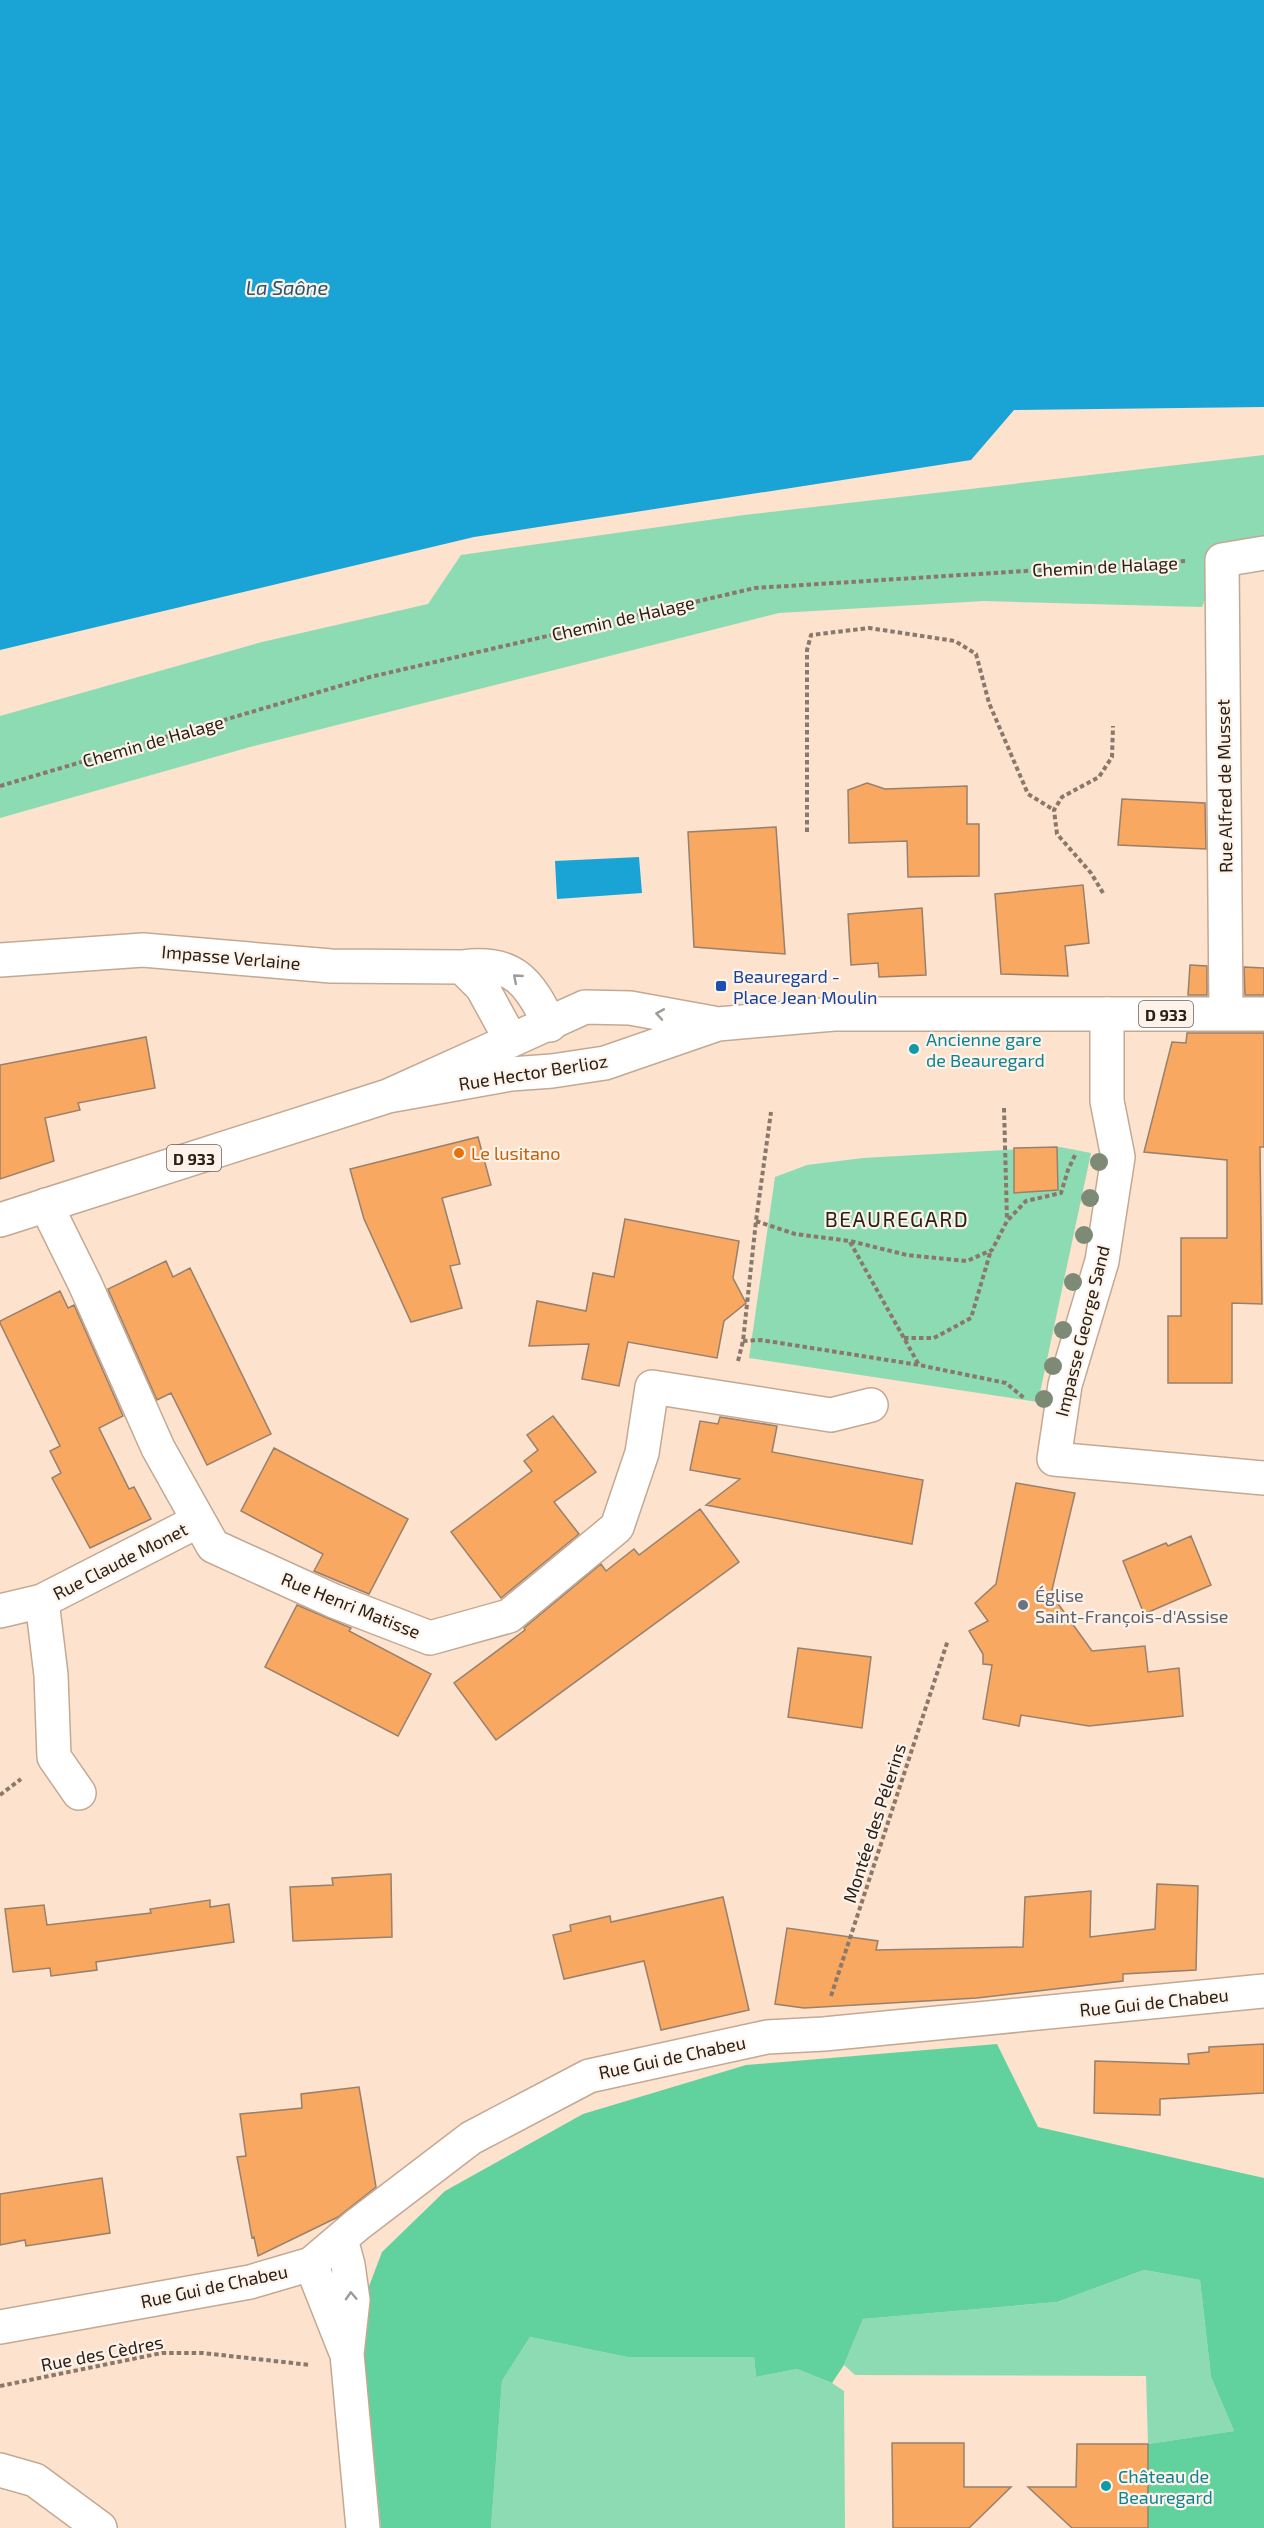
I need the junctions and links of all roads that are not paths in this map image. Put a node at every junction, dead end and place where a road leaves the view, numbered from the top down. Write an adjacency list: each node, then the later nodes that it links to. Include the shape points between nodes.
1 (1264, 552): 4 (street, Rue Alfred de Musset, via 1222,560)
2 (0, 960): 3 (street, Impasse Verlaine, via 143,950 331,966)
3 (462, 967): 8 (street, Impasse Verlaine, one-way to 3, via 535,993 508,970 482,964); 9 (street, via 482,987)
4 (1226, 1013): 5 (street, D 933); 6 (street, D 933)
5 (1107, 1014): 7 (street, D 933, via 834,1014); 15 (street, Impasse George Sand, via 1107,1101 1118,1157 1116,1174 1102,1261 1065,1385 1054,1459)
6 (1264, 1014)
7 (718, 1024): 8 (street, Rue Hector Berlioz / D 933, one-way to 8, via 630,1008 585,1007); 10 (street, Rue Hector Berlioz / D 933, via 605,1063)
8 (549, 1025): 9 (street, Rue Hector Berlioz / D 933); 10 (street, Impasse Verlaine)
9 (511, 1040): 10 (street); 11 (street, Rue Hector Berlioz / D 933)
10 (552, 1071): 11 (street, Rue Hector Berlioz / D 933, via 511,1074)
11 (388, 1096): 12 (street, D 933)
12 (46, 1205): 13 (street, D 933); 16 (street, Rue Henri Matisse, via 158,1448)
13 (0, 1220)
14 (871, 1405): 16 (street, Rue Henri Matisse, via 831,1415 652,1387 642,1453 617,1527 509,1616 430,1638 334,1601 213,1546)
15 (1264, 1478)
16 (198, 1521): 17 (street, Rue Claude Monet)
17 (42, 1601): 18 (street, Rue Claude Monet); 19 (street, Rue Claude Monet, via 51,1675 54,1757)
18 (0, 1611)
19 (79, 1793)
20 (1264, 1991): 21 (street, Rue Gui de Chabeu, via 767,2037 589,2076 471,2138)
21 (340, 2239): 22 (street, Rue Gui de Chabeu); 24 (street, one-way to 21, via 353,2300)
22 (312, 2264): 23 (street, Rue Gui de Chabeu, via 250,2282); 24 (street)
23 (0, 2327)
24 (332, 2360): 27 (street)
25 (0, 2470): 26 (street, via 35,2480)
26 (100, 2528)
27 (363, 2528)

